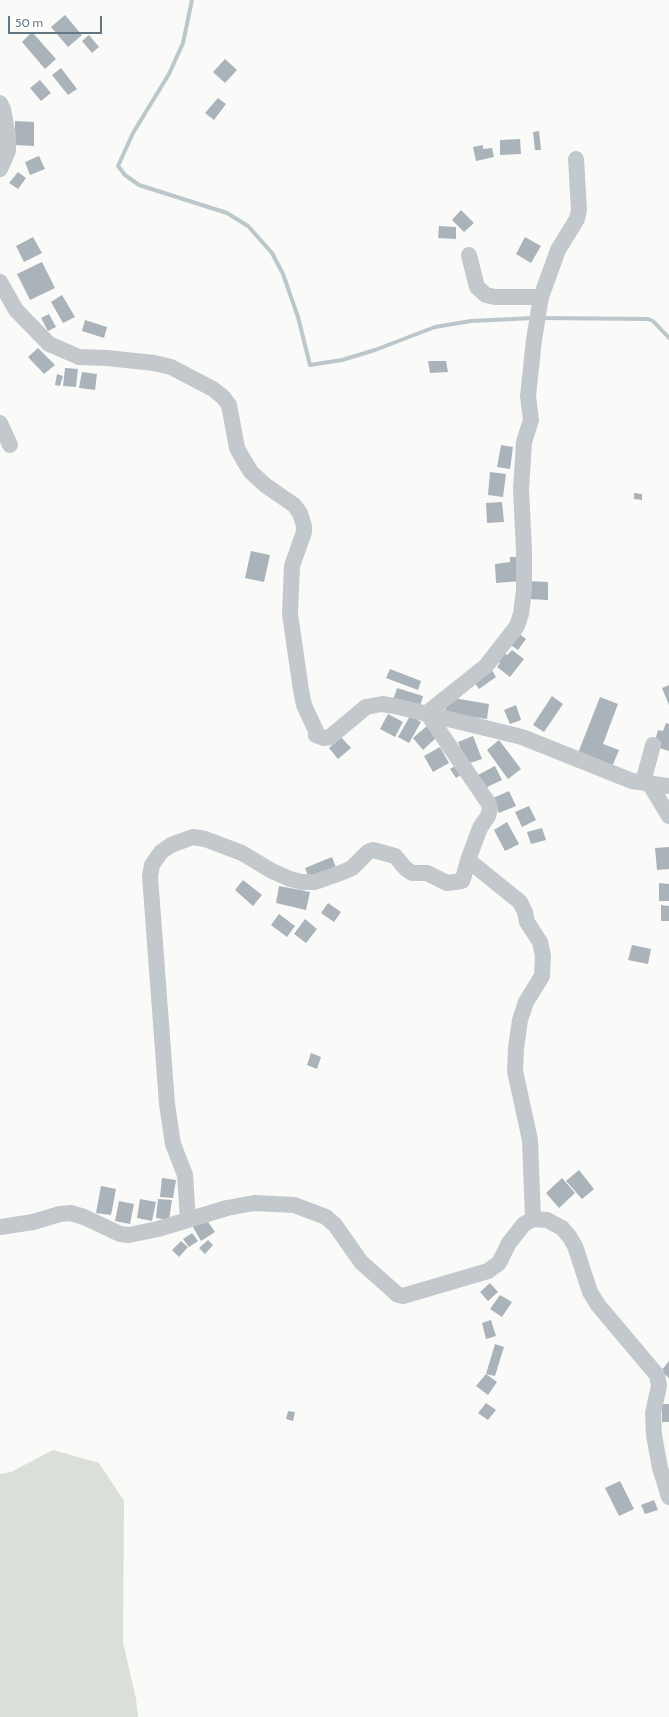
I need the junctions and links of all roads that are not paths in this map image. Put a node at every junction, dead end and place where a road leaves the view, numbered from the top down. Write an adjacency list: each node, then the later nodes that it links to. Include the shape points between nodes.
1 (0, 103): 3 (street, via 8,136 8,151)
2 (576, 159): 6 (street, via 579,210 577,219 558,250)
3 (0, 169)
4 (469, 255): 6 (street, via 476,286 486,295)
5 (0, 282): 9 (street, via 16,310 49,344 62,351 78,357 154,363 171,367 213,389 229,405 237,448 243,459 265,485 294,505 304,526 292,566 290,614 304,705 312,719 316,735 330,737 366,707 382,704)
6 (541, 297): 9 (street, via 528,396 531,420 524,442 521,489 524,590 518,626 486,666)
7 (0, 423): 8 (street)
8 (10, 445)
9 (427, 713): 11 (street, via 522,737 626,779); 14 (street, via 489,804 488,816 480,828)
10 (653, 745): 11 (street)
11 (646, 783): 12 (street); 13 (street)
12 (669, 786)
13 (669, 816)
14 (468, 860): 15 (street, via 520,902 527,922 540,942 543,956 542,976 526,1002 520,1020 515,1071 530,1140); 16 (street, via 462,881 447,883 427,873 412,873 404,868 395,856 372,850 352,868 315,882 302,882 290,880 242,853 205,839 192,837 161,852 152,865 150,876 166,1104 174,1144 185,1175)
15 (532, 1219): 16 (street, via 520,1228 508,1243 499,1263 488,1271 403,1296 398,1295 361,1262 335,1224 326,1216 313,1211 282,1203 254,1203); 18 (street, via 553,1222 569,1236 575,1246 590,1292 598,1305 657,1375 659,1386 653,1413 654,1435)
16 (188, 1220): 17 (street, via 129,1235 120,1234 84,1217 71,1214)
17 (0, 1227)
18 (669, 1498)

